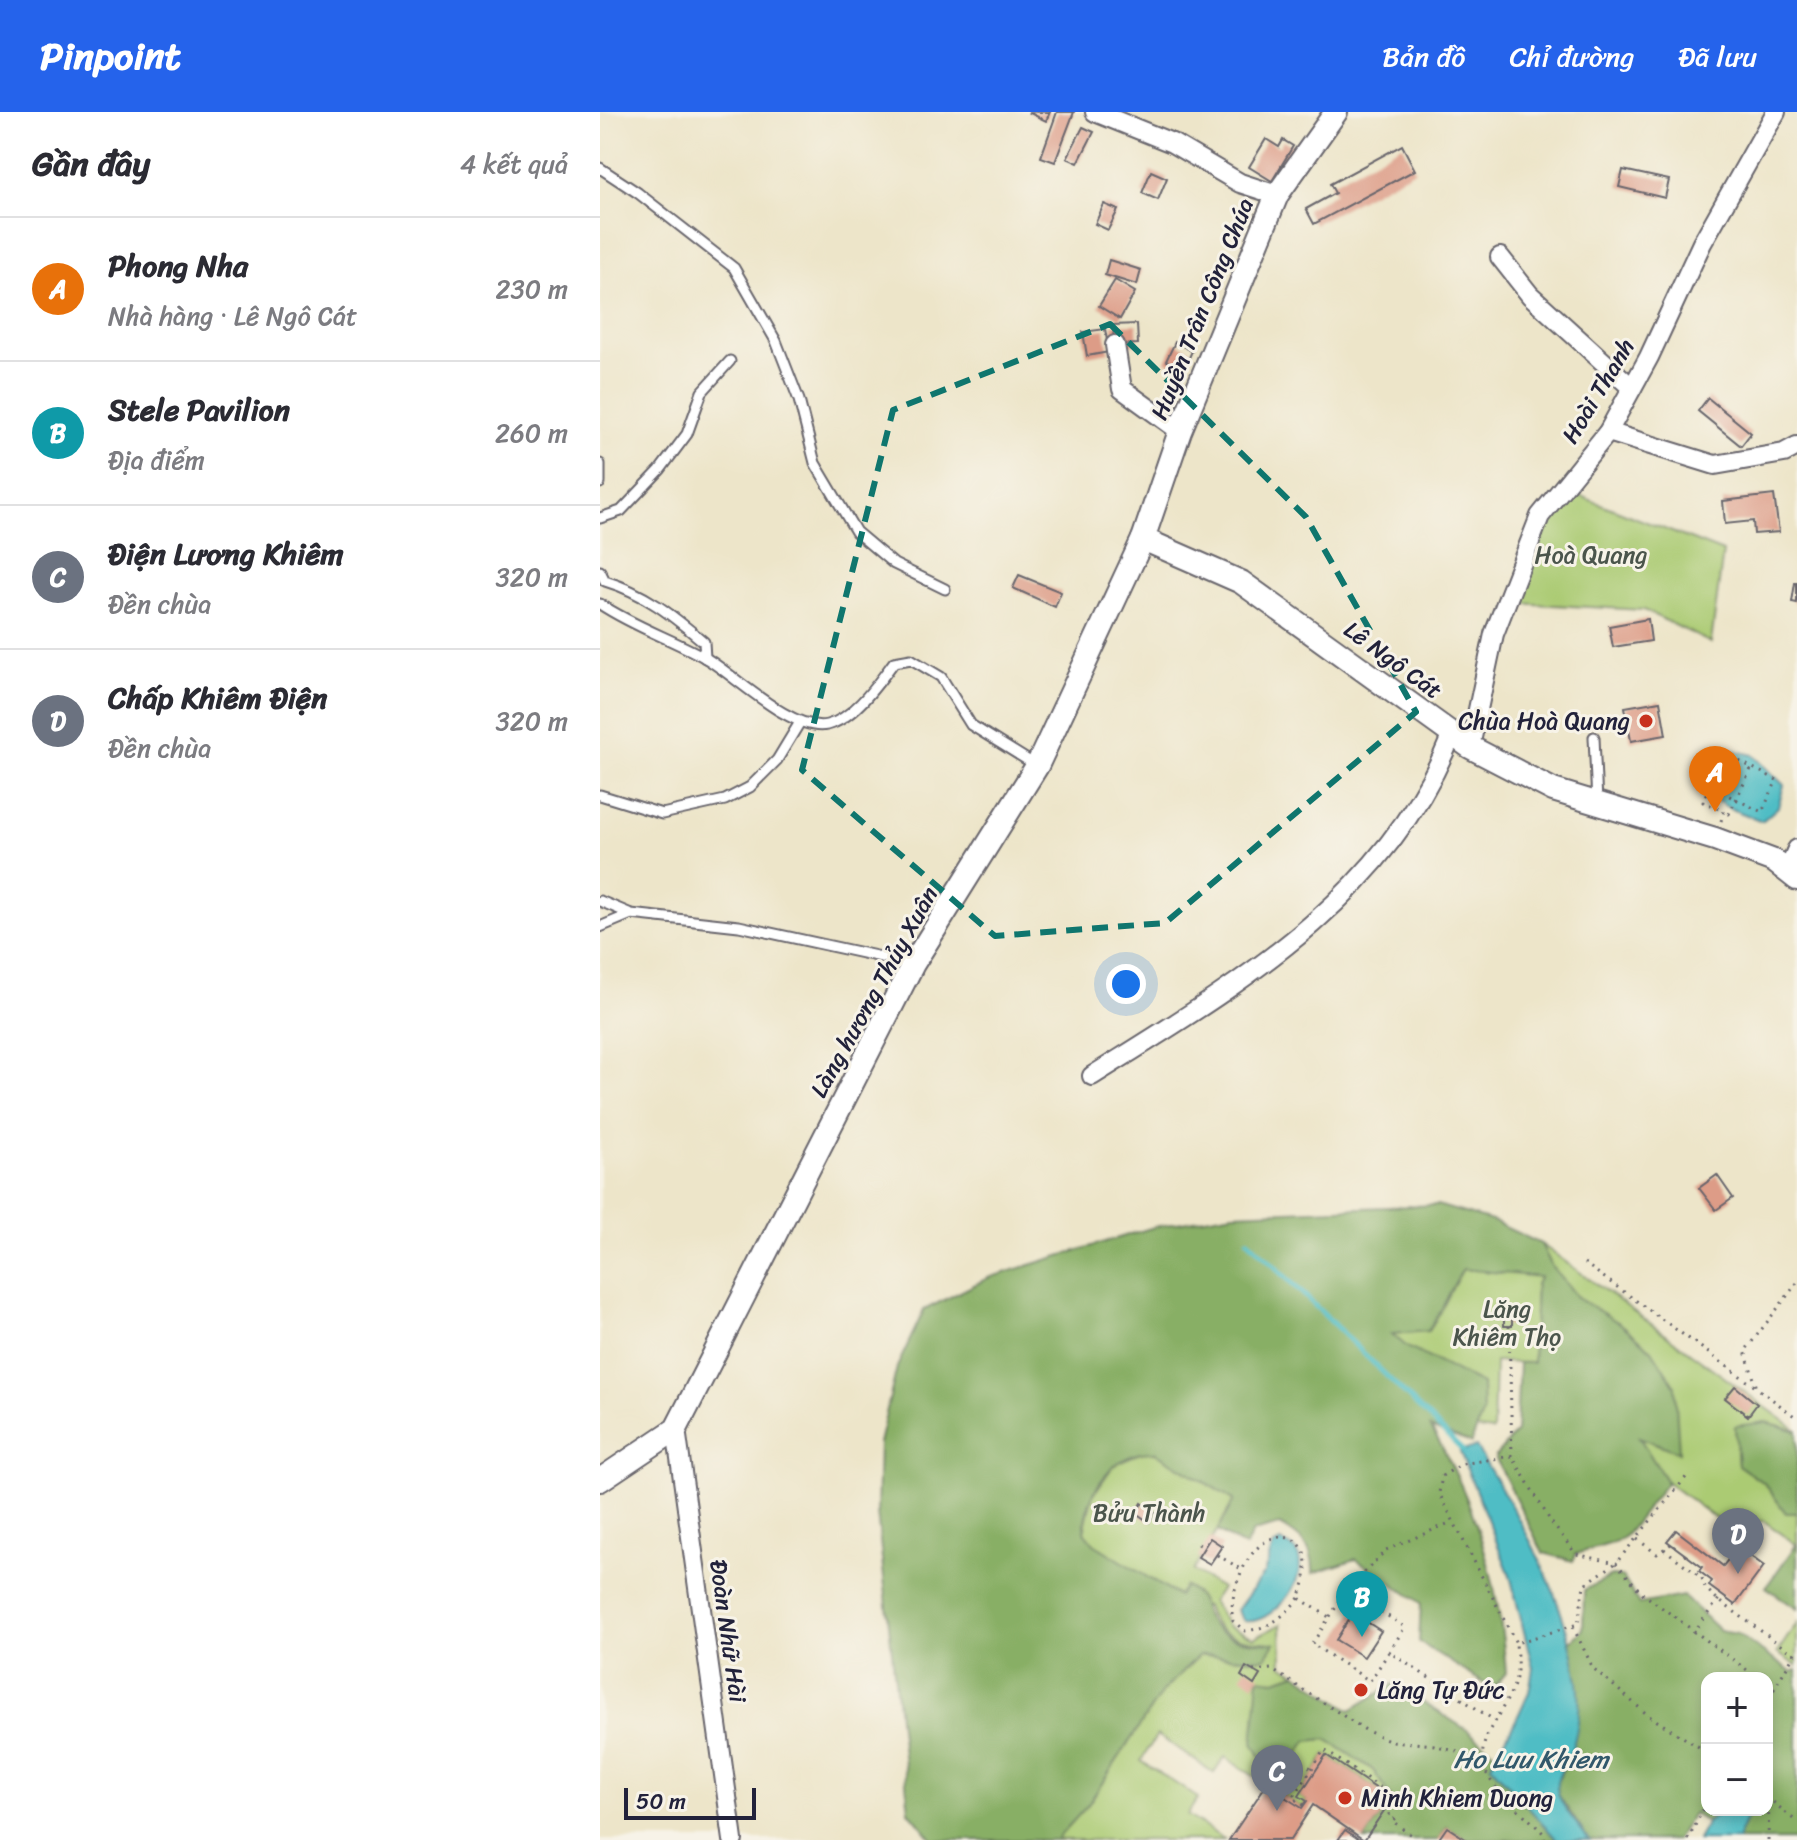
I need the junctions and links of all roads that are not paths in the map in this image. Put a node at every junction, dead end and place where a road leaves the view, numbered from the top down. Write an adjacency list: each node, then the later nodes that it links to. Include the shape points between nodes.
1 (1095, 112): 5 (street, via 1172,143 1240,183)
2 (1336, 112): 5 (street, Huyền Trân Công Chúa)
3 (1776, 112): 9 (street, Hoài Thanh, via 1702,243)
4 (600, 168): 18 (lane, via 734,268 776,341 815,463 856,532 894,564)
5 (1277, 195): 10 (street, Huyền Trân Công Chúa)
6 (1500, 257): 9 (street, via 1530,295)
7 (1115, 345): 10 (street, via 1122,389)
8 (730, 361): 15 (lane, via 702,392 687,434 660,470 621,511)
9 (1632, 388): 11 (street, Hoài Thanh)
10 (1180, 431): 16 (street, Huyền Trân Công Chúa)
11 (1608, 432): 12 (street, via 1715,465); 23 (street, Hoài Thanh, via 1540,516 1494,634)
12 (1797, 446)
13 (600, 464): 14 (lane)
14 (600, 483)
15 (600, 518)
16 (1143, 539): 23 (street, Lê Ngô Cát, via 1241,582); 24 (street, Làng hương Thủy Xuân)
17 (600, 571): 20 (lane, via 605,581 639,592 675,617 704,642)
18 (945, 589)
19 (600, 604): 20 (lane, via 631,625)
20 (705, 658): 21 (lane)
21 (800, 722): 24 (lane, via 827,725 863,702 894,662 911,659 941,677 971,725); 25 (lane, via 777,760 750,787 725,800 662,814)
22 (1594, 737): 26 (lane)
23 (1461, 741): 26 (street, Lê Ngô Cát, via 1553,790); 33 (street, Hoài Thanh, via 1339,900 1261,968)
24 (1037, 766): 32 (street, Làng hương Thủy Xuân)
25 (600, 795)
26 (1597, 803): 28 (street, Lê Ngô Cát, via 1774,861)
27 (1797, 849): 28 (street)
28 (1792, 876)
29 (600, 901): 30 (lane)
30 (631, 914): 31 (lane); 32 (lane, via 739,926)
31 (600, 927)
32 (913, 964): 34 (street, Làng hương Thủy Xuân)
33 (1092, 1076)
34 (676, 1429): 35 (street); 36 (street, Đoàn Nhữ Hài)
35 (600, 1480)
36 (733, 1840)

